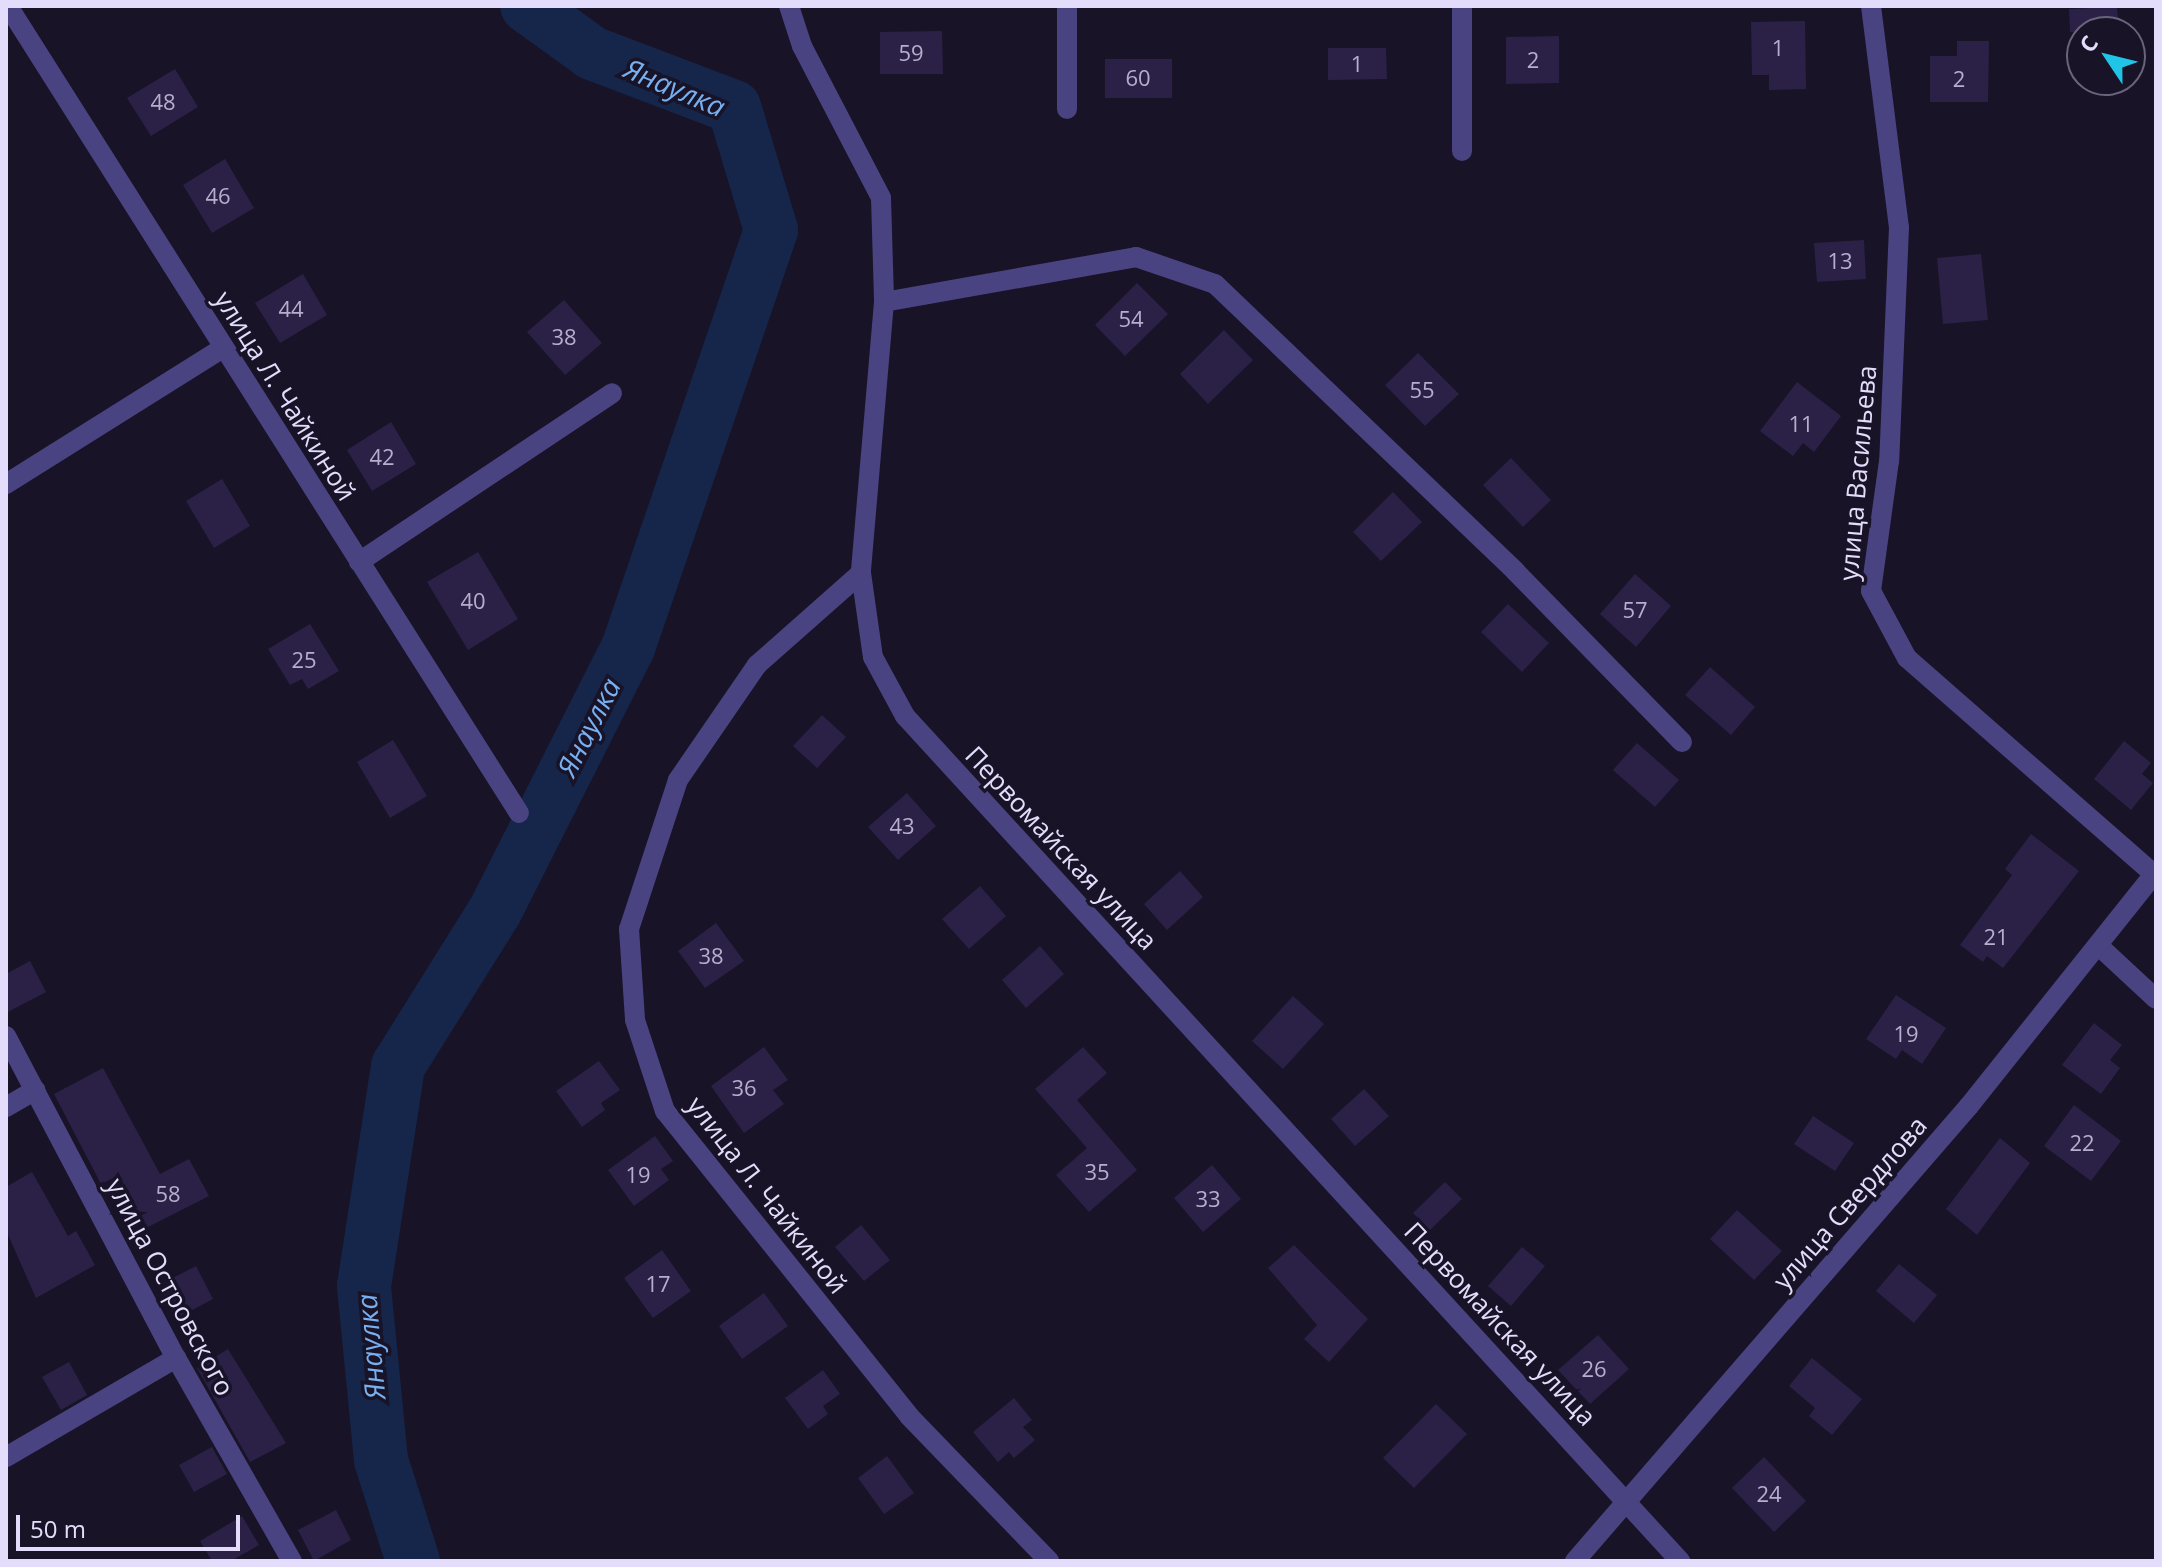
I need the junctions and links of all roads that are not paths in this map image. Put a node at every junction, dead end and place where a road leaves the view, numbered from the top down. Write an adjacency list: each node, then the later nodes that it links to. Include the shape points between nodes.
1 (8, 6): 9 (street, улица Л. Чайкиной)
2 (789, 6): 8 (street, Первомайская улица, via 802,46 881,198)
3 (1067, 6): 6 (street)
4 (1462, 6): 7 (street)
5 (1871, 6): 16 (street, улица Васильева, via 1899,227 1889,461 1871,591 1907,658)
6 (1067, 109)
7 (1462, 151)
8 (884, 302): 13 (street, Первомайская улица); 14 (street, via 1136,257 1215,284 1515,571)
9 (223, 348): 11 (street); 12 (street, улица Л. Чайкиной)
10 (612, 393): 12 (street)
11 (6, 484)
12 (359, 562): 15 (street, улица Л. Чайкиной)
13 (861, 573): 24 (street, Первомайская улица, via 873,657 905,716); 26 (street, улица Л. Чайкиной, via 757,665 678,780 629,929 635,1020 665,1111 909,1416)
14 (1682, 742)
15 (519, 813)
16 (2155, 873): 17 (street, улица Свердлова)
17 (2100, 947): 18 (street); 24 (street, улица Свердлова)
18 (2156, 999)
19 (6, 1036): 20 (street, улица Островского)
20 (36, 1090): 21 (street); 22 (street, улица Островского)
21 (6, 1107)
22 (176, 1358): 23 (street); 25 (street, улица Островского)
23 (6, 1457)
24 (1626, 1501): 27 (street, улица Свердлова); 28 (street, Первомайская улица)
25 (292, 1561)
26 (1049, 1561)
27 (1575, 1561)
28 (1680, 1561)

